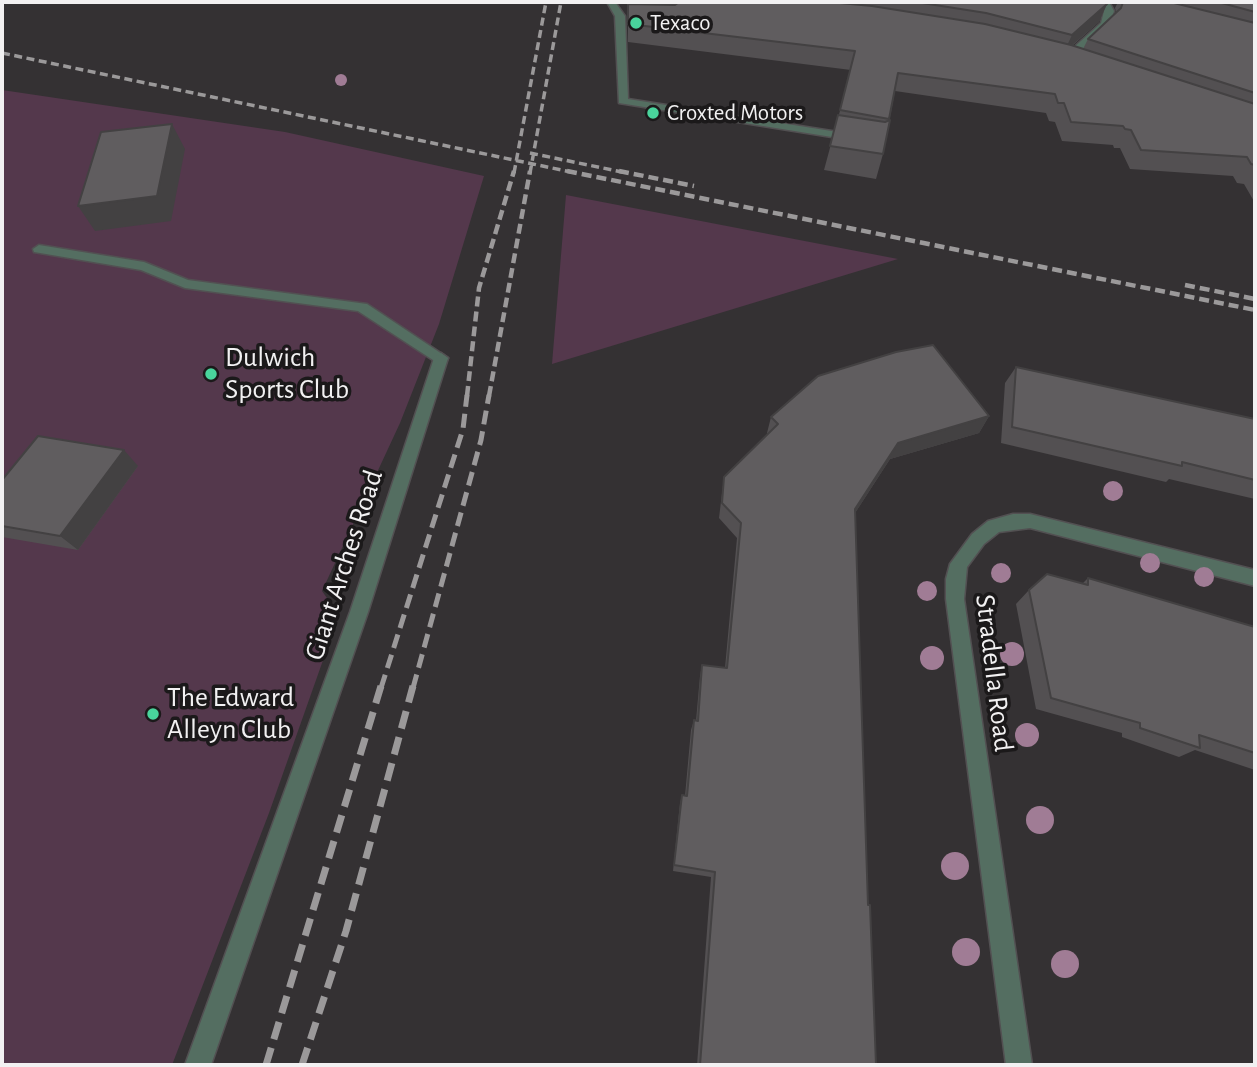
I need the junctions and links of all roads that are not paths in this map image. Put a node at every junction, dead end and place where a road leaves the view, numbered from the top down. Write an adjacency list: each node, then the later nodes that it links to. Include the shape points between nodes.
1 (611, 2): 4 (street)
2 (1105, 2): 3 (street); 6 (street, via 1109,11 1105,24)
3 (1119, 3)
4 (620, 16): 5 (street); 7 (street, via 623,101)
5 (634, 16)
6 (1067, 59)
7 (864, 139)
8 (39, 249): 10 (street, Giant Arches Road, via 144,266 185,284 362,307 441,358 359,612)
9 (1255, 578): 11 (street, Stradella Road, via 1030,521 994,526 959,564 955,599)
10 (198, 1065)
11 (1019, 1065)

